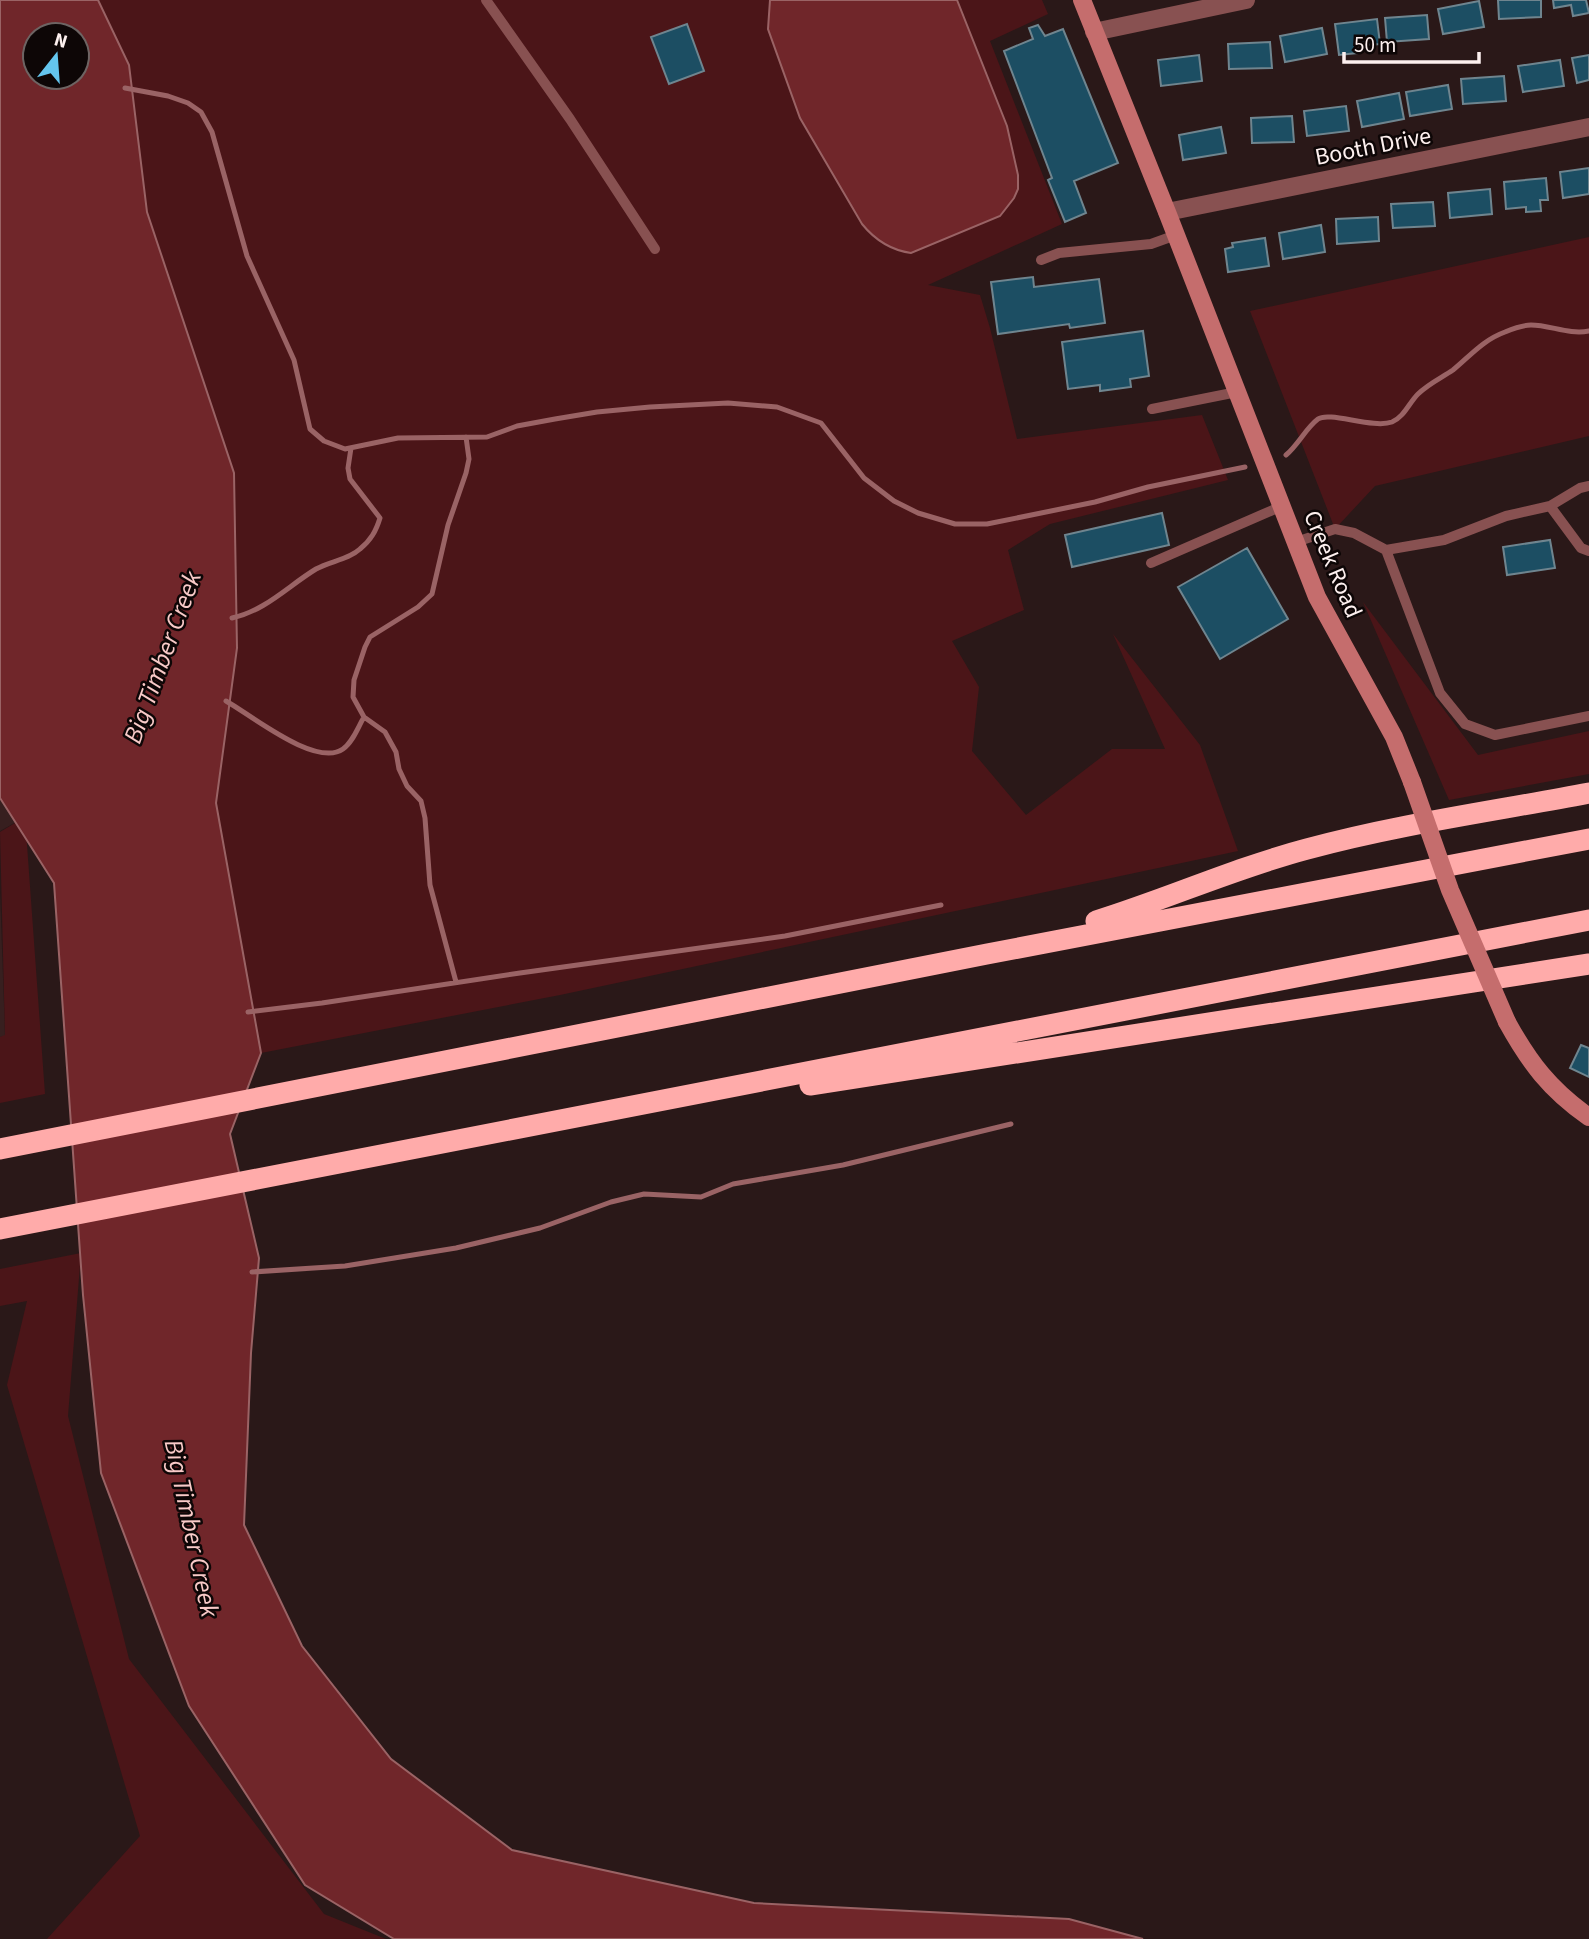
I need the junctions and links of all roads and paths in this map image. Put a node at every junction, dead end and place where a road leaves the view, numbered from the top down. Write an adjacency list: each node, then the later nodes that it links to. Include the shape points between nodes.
1 (485, 0): 8 (lane)
2 (1082, 0): 4 (street, Creek Road)
3 (1246, 0): 4 (street)
4 (1094, 33): 6 (street, Creek Road)
5 (1589, 127): 6 (street, Booth Drive)
6 (1167, 212): 7 (street, Creek Road)
7 (1176, 235): 9 (lane, via 1151,244 1059,253); 10 (street, Creek Road)
8 (655, 249)
9 (1041, 260)
10 (1237, 392): 11 (lane); 13 (street, Creek Road)
11 (1152, 409)
12 (1589, 486): 14 (lane)
13 (1282, 506): 15 (street, Creek Road); 18 (lane)
14 (1550, 506): 16 (lane, via 1506,516 1444,540); 17 (lane, via 1581,548)
15 (1296, 542): 16 (lane, via 1335,529); 25 (street, Creek Road, bridge, via 1317,597 1394,737 1450,890 1507,1022 1540,1075)
16 (1387, 550): 19 (lane, via 1440,693 1465,724 1495,735)
17 (1589, 551)
18 (1151, 563)
19 (1589, 716)
20 (1589, 793): 23 (highway, via 1309,848 1139,908)
21 (1589, 839): 23 (highway)
22 (1589, 920): 26 (highway)
23 (987, 954): 27 (highway)
24 (1589, 964): 26 (highway)
25 (1589, 1117)
26 (489, 1134): 28 (highway)
27 (7, 1147)
28 (0, 1229)

